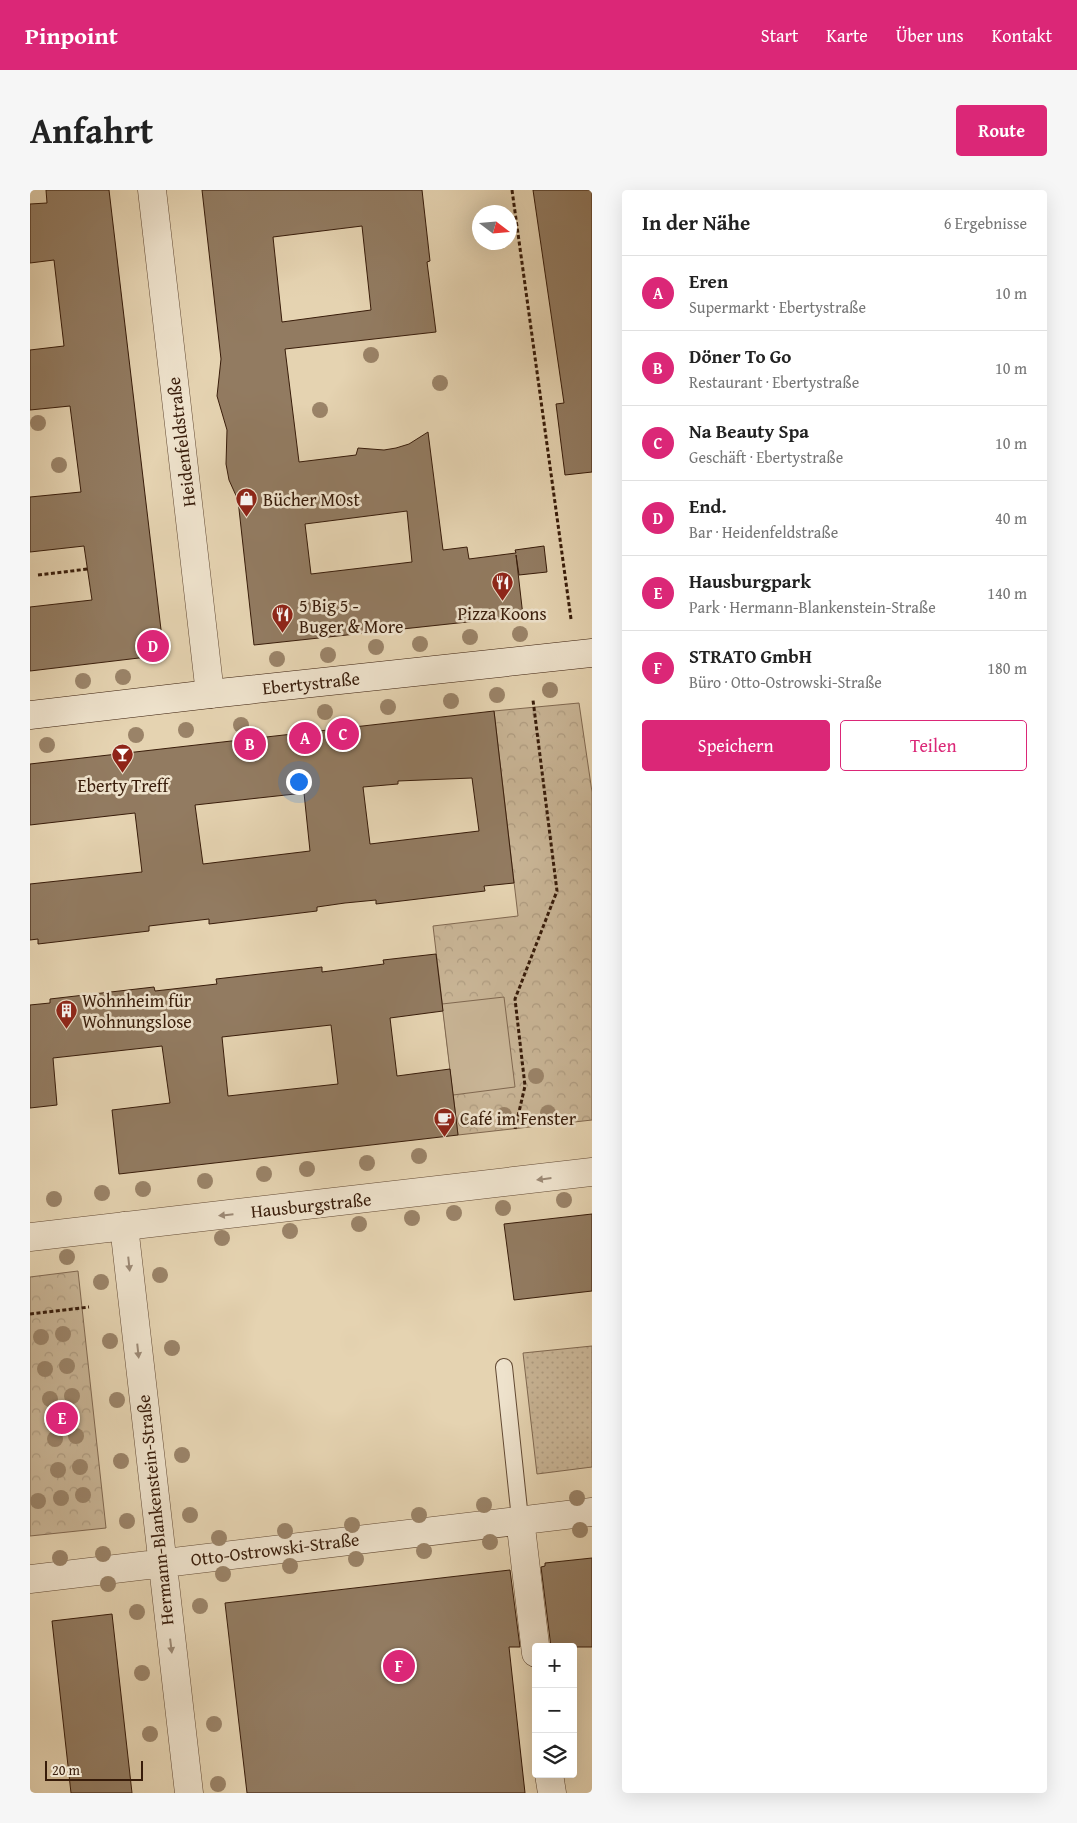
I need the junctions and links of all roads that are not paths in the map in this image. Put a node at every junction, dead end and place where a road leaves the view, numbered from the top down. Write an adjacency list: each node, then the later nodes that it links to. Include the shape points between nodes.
1 (152, 190): 3 (street, Heidenfeldstraße)
2 (592, 654): 3 (street, Ebertystraße)
3 (210, 694): 4 (street, Ebertystraße)
4 (30, 716)
5 (592, 1172): 6 (street, Hausburgstraße, one-way to 6)
6 (124, 1226): 7 (street, Hausburgstraße); 11 (street, Hermann-Blankenstein-Straße, one-way to 11)
7 (30, 1237)
8 (504, 1367): 10 (lane)
9 (592, 1512): 10 (street, Otto-Ostrowski-Straße)
10 (520, 1520): 11 (street, Otto-Ostrowski-Straße); 13 (street)
11 (161, 1563): 12 (street, Otto-Ostrowski-Straße); 15 (street, Hermann-Blankenstein-Straße, one-way to 15)
12 (30, 1579)
13 (535, 1643)
14 (550, 1778): 16 (street)
15 (188, 1793)
16 (552, 1793)

